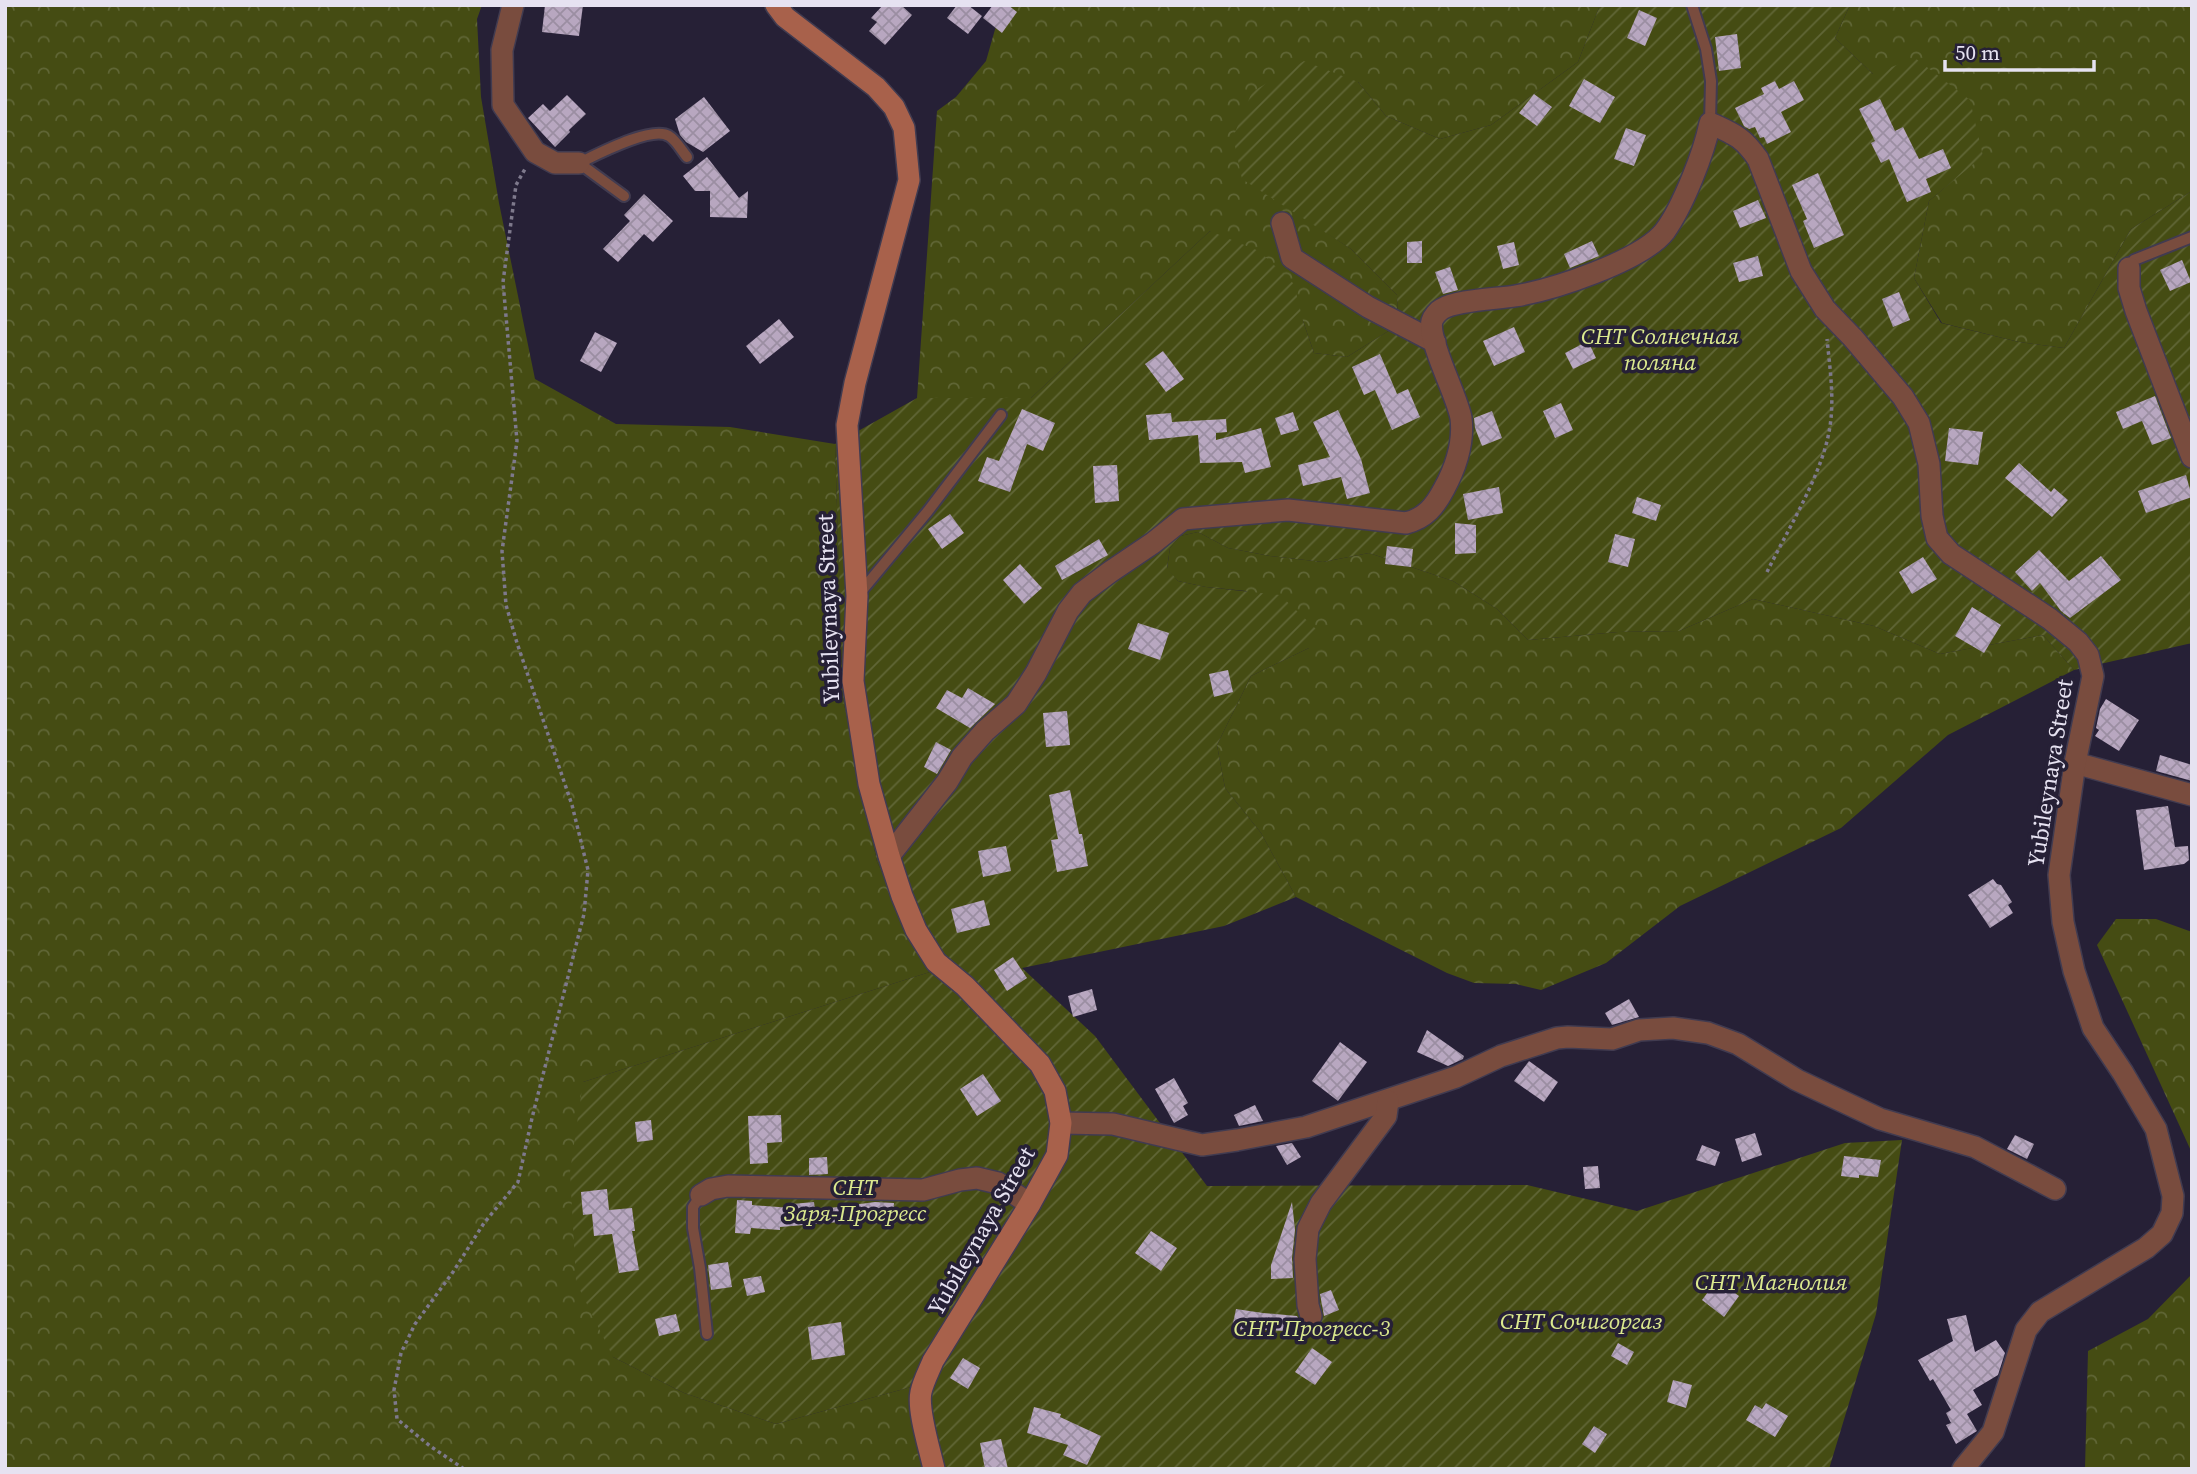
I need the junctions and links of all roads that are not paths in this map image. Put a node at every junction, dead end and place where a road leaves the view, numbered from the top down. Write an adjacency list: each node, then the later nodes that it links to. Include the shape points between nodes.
1 (513, 5): 6 (street, via 502,50 503,105 535,152 555,163)
2 (776, 5): 14 (street, Yubileynaya Street, via 894,107 904,128 908,157 909,180 847,425)
3 (1692, 5): 4 (lane, via 1711,81)
4 (1710, 123): 11 (street, via 1685,192 1664,232 1649,244 1596,273 1518,296 1443,308 1432,323); 15 (street, Yubileynaya Street, via 1748,143 1759,159 1801,271 1825,309 1903,397 1919,423 1927,447 1937,538 1951,554 2059,626 2088,655 2093,676)
5 (687, 157): 6 (lane, via 668,135 656,133)
6 (579, 163): 7 (lane)
7 (624, 196)
8 (1282, 223): 11 (street, via 1292,258 1368,307)
9 (2192, 237): 10 (lane, via 2134,260)
10 (2129, 268): 13 (street, via 2136,311)
11 (1435, 342): 17 (street, via 1461,416 1462,438 1455,469 1426,514 1406,523 1288,510 1183,519 1082,593 1016,704 962,757)
12 (1000, 415): 14 (lane)
13 (2192, 457)
14 (857, 596): 17 (street, Yubileynaya Street, via 853,681 869,784)
15 (2076, 763): 16 (street); 26 (street, Yubileynaya Street, via 2059,875 2063,922 2093,1028 2156,1129 2173,1196 2172,1213 2162,1234 2146,1248 2040,1312 2026,1330 1993,1432)
16 (2192, 795)
17 (889, 856): 19 (street, Yubileynaya Street, via 916,930 936,962 1040,1063 1055,1091)
18 (1388, 1101): 19 (street, via 1306,1127 1202,1145 1113,1124); 20 (street, via 1557,1038 1612,1039 1639,1030 1673,1028 1708,1033 1738,1045 1797,1080 1880,1119 1975,1147); 23 (street, via 1386,1116 1321,1203 1308,1229 1305,1259)
19 (1062, 1123): 22 (street, Yubileynaya Street, via 1057,1155)
20 (2055, 1189)
21 (701, 1195): 22 (street, via 728,1186 923,1190 977,1178 998,1183); 24 (lane, via 693,1207 693,1228)
22 (1030, 1204): 25 (street, Yubileynaya Street, via 926,1377 920,1395)
23 (1311, 1316)
24 (707, 1334)
25 (934, 1469)
26 (1964, 1469)

